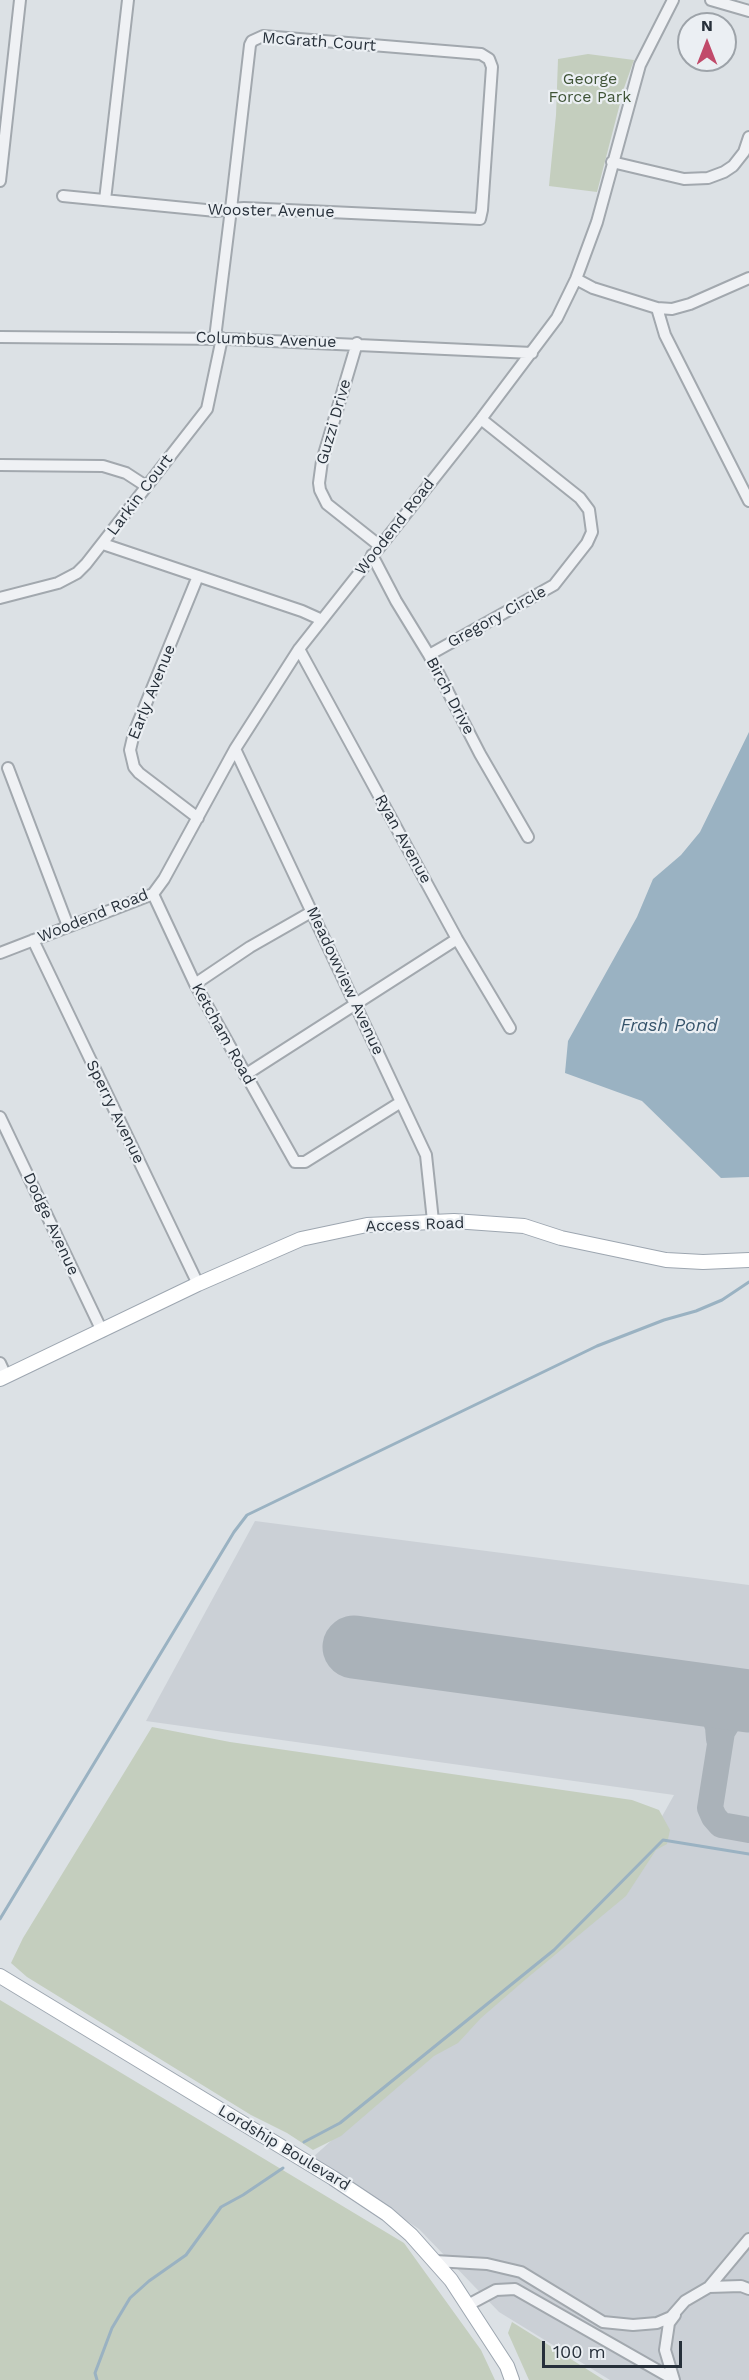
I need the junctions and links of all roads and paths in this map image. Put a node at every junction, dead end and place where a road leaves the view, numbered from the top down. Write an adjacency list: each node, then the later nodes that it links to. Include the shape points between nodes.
1 (20, 0): 8 (street)
2 (128, 0): 10 (street)
3 (673, 0): 7 (street, Woodend Road, via 640,65)
4 (711, 0): 5 (street)
5 (749, 11)
6 (749, 137): 7 (street, via 733,166 708,178 684,179)
7 (612, 162): 14 (street, Woodend Road, via 597,222)
8 (0, 181)
9 (63, 196): 10 (street, Wooster Avenue)
10 (105, 200): 11 (street, Wooster Avenue, via 216,211)
11 (231, 209): 12 (street, Wooster Avenue); 12 (street, McGrath Court, via 250,45 263,36 481,54 489,59 492,67); 17 (street, McGrath Court)
12 (480, 219)
13 (749, 278): 15 (street, via 690,304)
14 (576, 279): 15 (street); 19 (street, Woodend Road, via 557,318)
15 (657, 308): 23 (street, via 664,334)
16 (0, 337): 17 (street, Columbus Avenue)
17 (219, 338): 18 (street, Columbus Avenue); 22 (street, Larkin Court, via 207,409)
18 (357, 343): 19 (street, Columbus Avenue); 25 (street, Guzzi Drive, via 319,483 327,504)
19 (532, 353): 20 (street, Woodend Road)
20 (481, 419): 25 (street, Woodend Road); 31 (street, Gregory Circle, via 580,498 589,510 592,532 554,585)
21 (0, 465): 22 (street, via 104,466 126,473)
22 (146, 486): 24 (street, Larkin Court)
23 (749, 501)
24 (103, 544): 27 (street); 28 (street, Larkin Court, via 68,579)
25 (380, 546): 26 (street, Woodend Road)
26 (372, 555): 29 (street, Woodend Road); 31 (street, Birch Drive)
27 (198, 576): 29 (street); 34 (street, Early Avenue, via 130,750 139,773)
28 (0, 598)
29 (322, 620): 30 (street, Woodend Road)
30 (299, 649): 32 (street, Woodend Road); 39 (street, Ryan Avenue)
31 (429, 655): 35 (street, Birch Drive)
32 (235, 749): 34 (street, Woodend Road); 37 (street, Meadowview Avenue)
33 (8, 768): 38 (street)
34 (198, 818): 36 (street, Woodend Road)
35 (528, 837)
36 (153, 894): 38 (street, Woodend Road); 42 (street, Ketcham Road)
37 (313, 911): 42 (street); 43 (street, Meadowview Avenue)
38 (68, 926): 40 (street, Woodend Road)
39 (457, 939): 43 (street); 44 (street, Ryan Avenue)
40 (33, 940): 41 (street, Woodend Road); 50 (street, Sperry Avenue)
41 (0, 953)
42 (195, 984): 45 (street, Ketcham Road)
43 (355, 1005): 45 (street); 46 (street, Meadowview Avenue)
44 (510, 1028)
45 (245, 1075): 46 (street, Ketcham Road, via 292,1159 300,1164)
46 (401, 1102): 48 (street, Meadowview Avenue, via 426,1155)
47 (0, 1117): 51 (street, Dodge Avenue)
48 (433, 1221): 49 (main road, Access Road, via 524,1227 666,1260); 50 (main road, Access Road, via 367,1225 301,1239)
49 (749, 1260)
50 (198, 1284): 51 (main road, Access Road)
51 (102, 1330): 53 (main road, Access Road)
52 (0, 1363): 53 (street)
53 (3, 1378)
54 (0, 1976): 56 (main road, Lordship Boulevard, via 367,2199 411,2235)
55 (749, 2239): 57 (street)
56 (435, 2261): 59 (street, via 487,2264 521,2272 603,2322 657,2323 671,2317); 60 (main road, Lordship Boulevard)
57 (709, 2287): 58 (street); 59 (street)
58 (749, 2289)
59 (685, 2301): 62 (street, via 669,2323 664,2350)
60 (468, 2305): 61 (main road, Lordship Boulevard); 62 (street, via 496,2290 515,2289)
61 (512, 2380)
62 (673, 2380)

